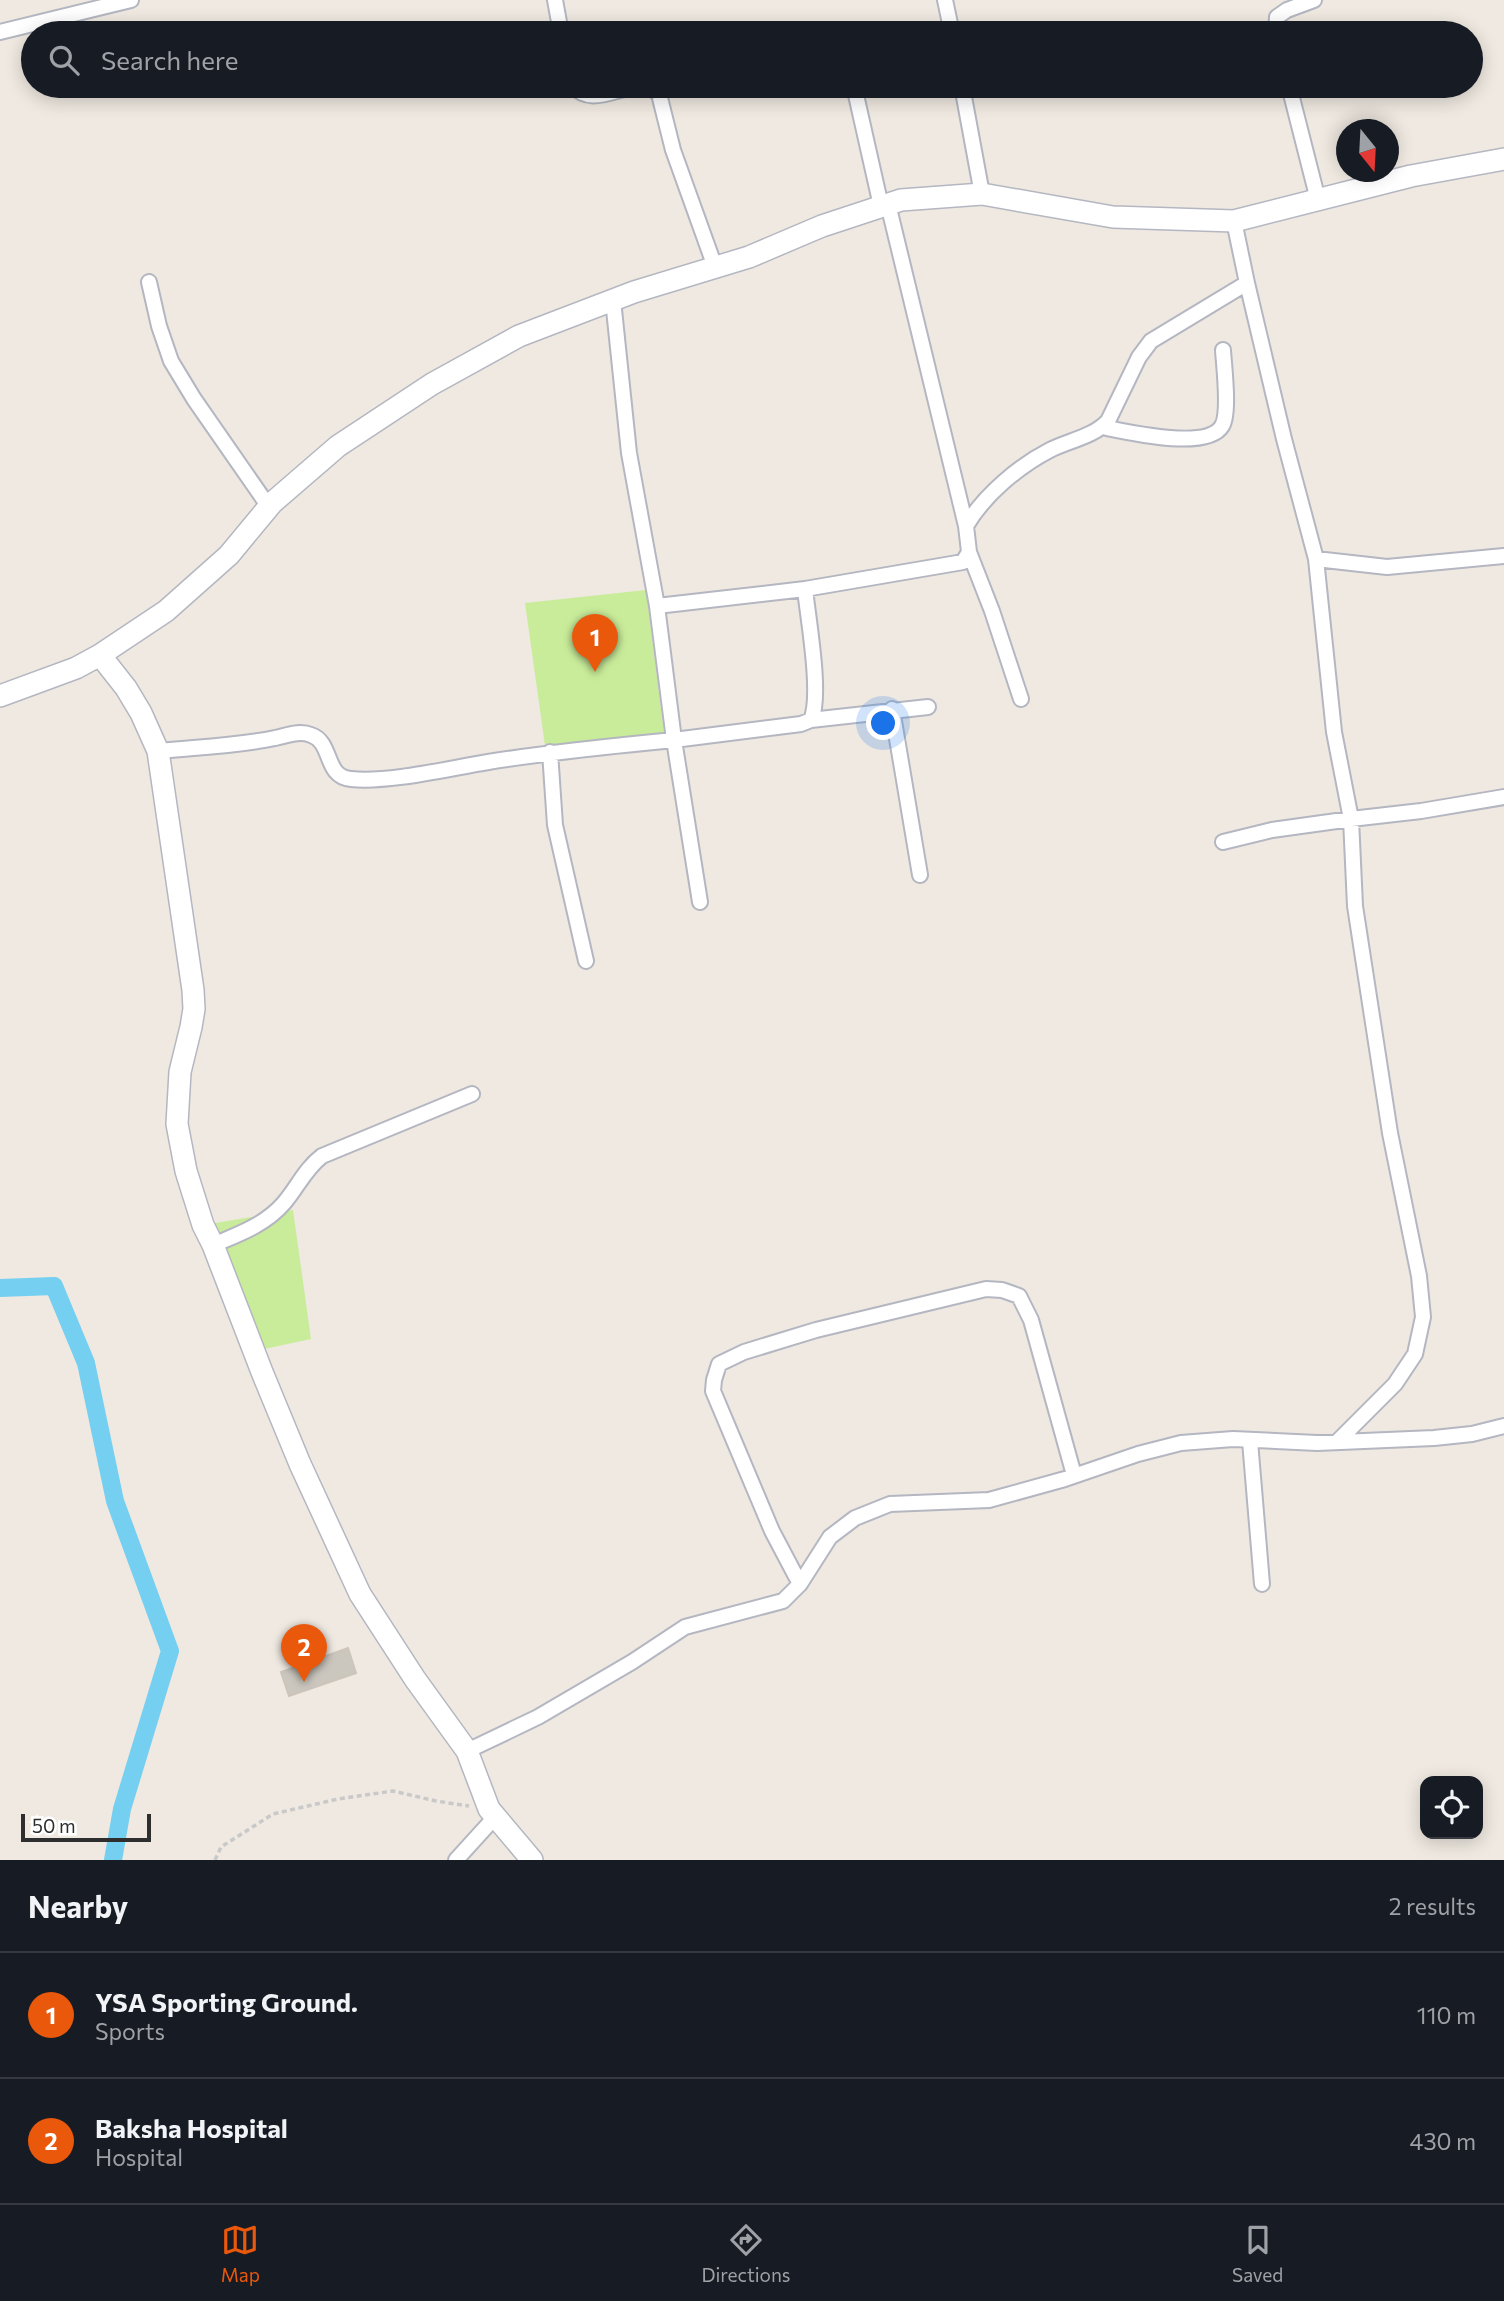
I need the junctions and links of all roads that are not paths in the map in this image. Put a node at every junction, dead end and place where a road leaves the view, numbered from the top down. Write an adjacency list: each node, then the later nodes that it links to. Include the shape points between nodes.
1 (131, 0): 5 (street)
2 (555, 0): 6 (street)
3 (945, 0): 7 (street)
4 (1314, 0): 8 (street, via 1287,10)
5 (45, 21)
6 (559, 21)
7 (949, 21)
8 (1277, 21)
9 (21, 27): 10 (street)
10 (0, 32)
11 (660, 98): 20 (street, via 673,150)
12 (857, 98): 18 (street)
13 (964, 98): 16 (street)
14 (1292, 98): 17 (street)
15 (1504, 159): 17 (street)
16 (982, 194): 18 (street); 19 (street, via 1113,217)
17 (1318, 200): 19 (street)
18 (885, 205): 20 (street); 27 (street)
19 (1234, 221): 22 (street)
20 (715, 267): 23 (street)
21 (149, 282): 26 (street, via 159,326 181,380)
22 (1247, 283): 25 (street, via 1151,341); 30 (street)
23 (612, 300): 26 (street, via 519,336 432,384 338,446); 32 (street, via 629,453)
24 (1223, 350): 25 (street, via 1224,424 1217,431 1196,438 1174,438)
25 (1102, 428): 27 (street, via 1017,469)
26 (269, 507): 33 (street, via 229,555 166,611)
27 (966, 526): 28 (street)
28 (970, 552): 31 (street, via 956,565); 35 (street)
29 (1504, 556): 30 (street, via 1387,567)
30 (1316, 559): 43 (street, via 1334,732)
31 (805, 589): 32 (street); 38 (street, via 814,677)
32 (657, 606): 39 (street)
33 (100, 655): 34 (street); 40 (street, via 131,697)
34 (0, 696)
35 (1021, 699)
36 (928, 707): 37 (street)
37 (892, 709): 38 (street); 45 (street)
38 (811, 720): 39 (street)
39 (674, 740): 41 (street); 46 (street)
40 (158, 751): 41 (street, via 255,743 302,732 321,741 334,771 351,779); 49 (street, via 194,1009 180,1072 177,1124 194,1201)
41 (550, 752): 47 (street, via 555,825)
42 (1504, 797): 43 (street)
43 (1351, 819): 44 (street); 52 (street, via 1355,906 1423,1317 1415,1354 1395,1384)
44 (1223, 842)
45 (920, 875)
46 (700, 902)
47 (586, 961)
48 (472, 1094): 49 (street, via 322,1156 281,1207 260,1225)
49 (213, 1245): 56 (street, via 300,1464 360,1594)
50 (1504, 1426): 52 (street, via 1451,1438)
51 (1250, 1441): 52 (street); 53 (street, via 1181,1443); 55 (street)
52 (1337, 1442)
53 (1074, 1475): 54 (street, via 989,1500 890,1504 855,1518 830,1537); 54 (street, via 1031,1320 1019,1296 986,1289 744,1352 719,1364 713,1391 772,1531)
54 (800, 1584): 56 (street, via 783,1601 685,1627 538,1717)
55 (1262, 1584)
56 (467, 1751): 57 (street)
57 (492, 1813): 58 (street); 59 (street)
58 (456, 1860)
59 (532, 1860)

